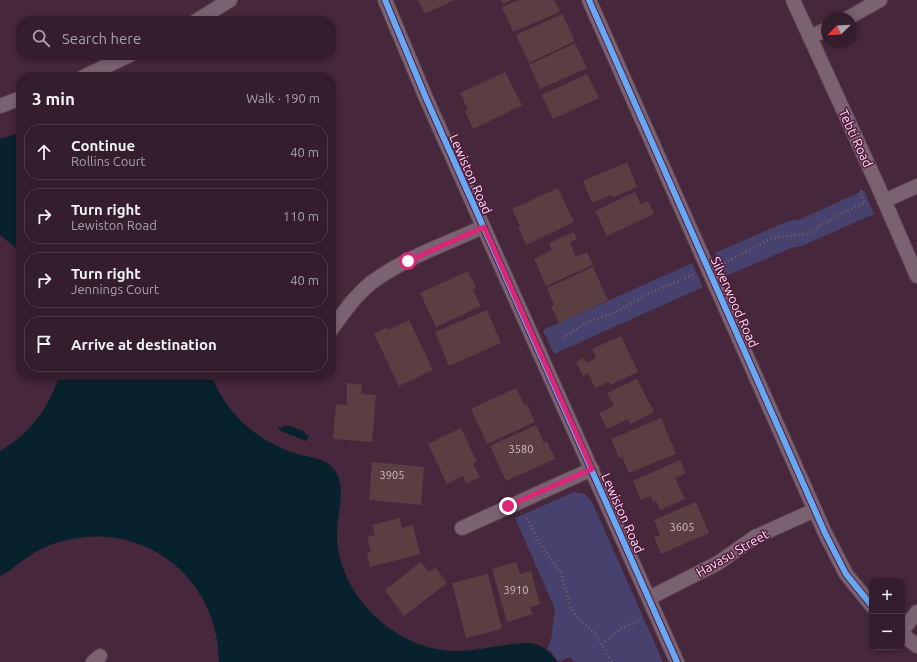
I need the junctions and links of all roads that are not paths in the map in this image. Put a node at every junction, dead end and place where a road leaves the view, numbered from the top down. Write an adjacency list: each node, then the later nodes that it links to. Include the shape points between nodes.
1 (230, 0): 7 (street)
2 (385, 0): 16 (street, Lewiston Road)
3 (588, 0): 20 (street, Silverwood Road)
4 (793, 0): 9 (street, Tebti Road)
5 (880, 0): 6 (street)
6 (857, 13)
7 (204, 16)
8 (821, 32): 9 (street)
9 (810, 37): 15 (street, Tebti Road)
10 (119, 60): 11 (street)
11 (94, 72)
12 (16, 100): 13 (street)
13 (0, 106)
14 (917, 186): 15 (street)
15 (884, 201): 17 (street, Tebti Road)
16 (484, 227): 18 (street, via 408,261 370,284); 19 (street, Lewiston Road)
17 (917, 276)
18 (336, 323)
19 (592, 469): 21 (street); 22 (street, Lewiston Road)
20 (815, 510): 22 (street, Havasu Street, via 755,537 718,563); 23 (street, Silverwood Road, via 846,574)
21 (462, 528)
22 (649, 598): 28 (street, Lewiston Road)
23 (869, 602)
24 (917, 612): 25 (street)
25 (905, 628)
26 (905, 635): 27 (street)
27 (917, 646)
28 (678, 662)

